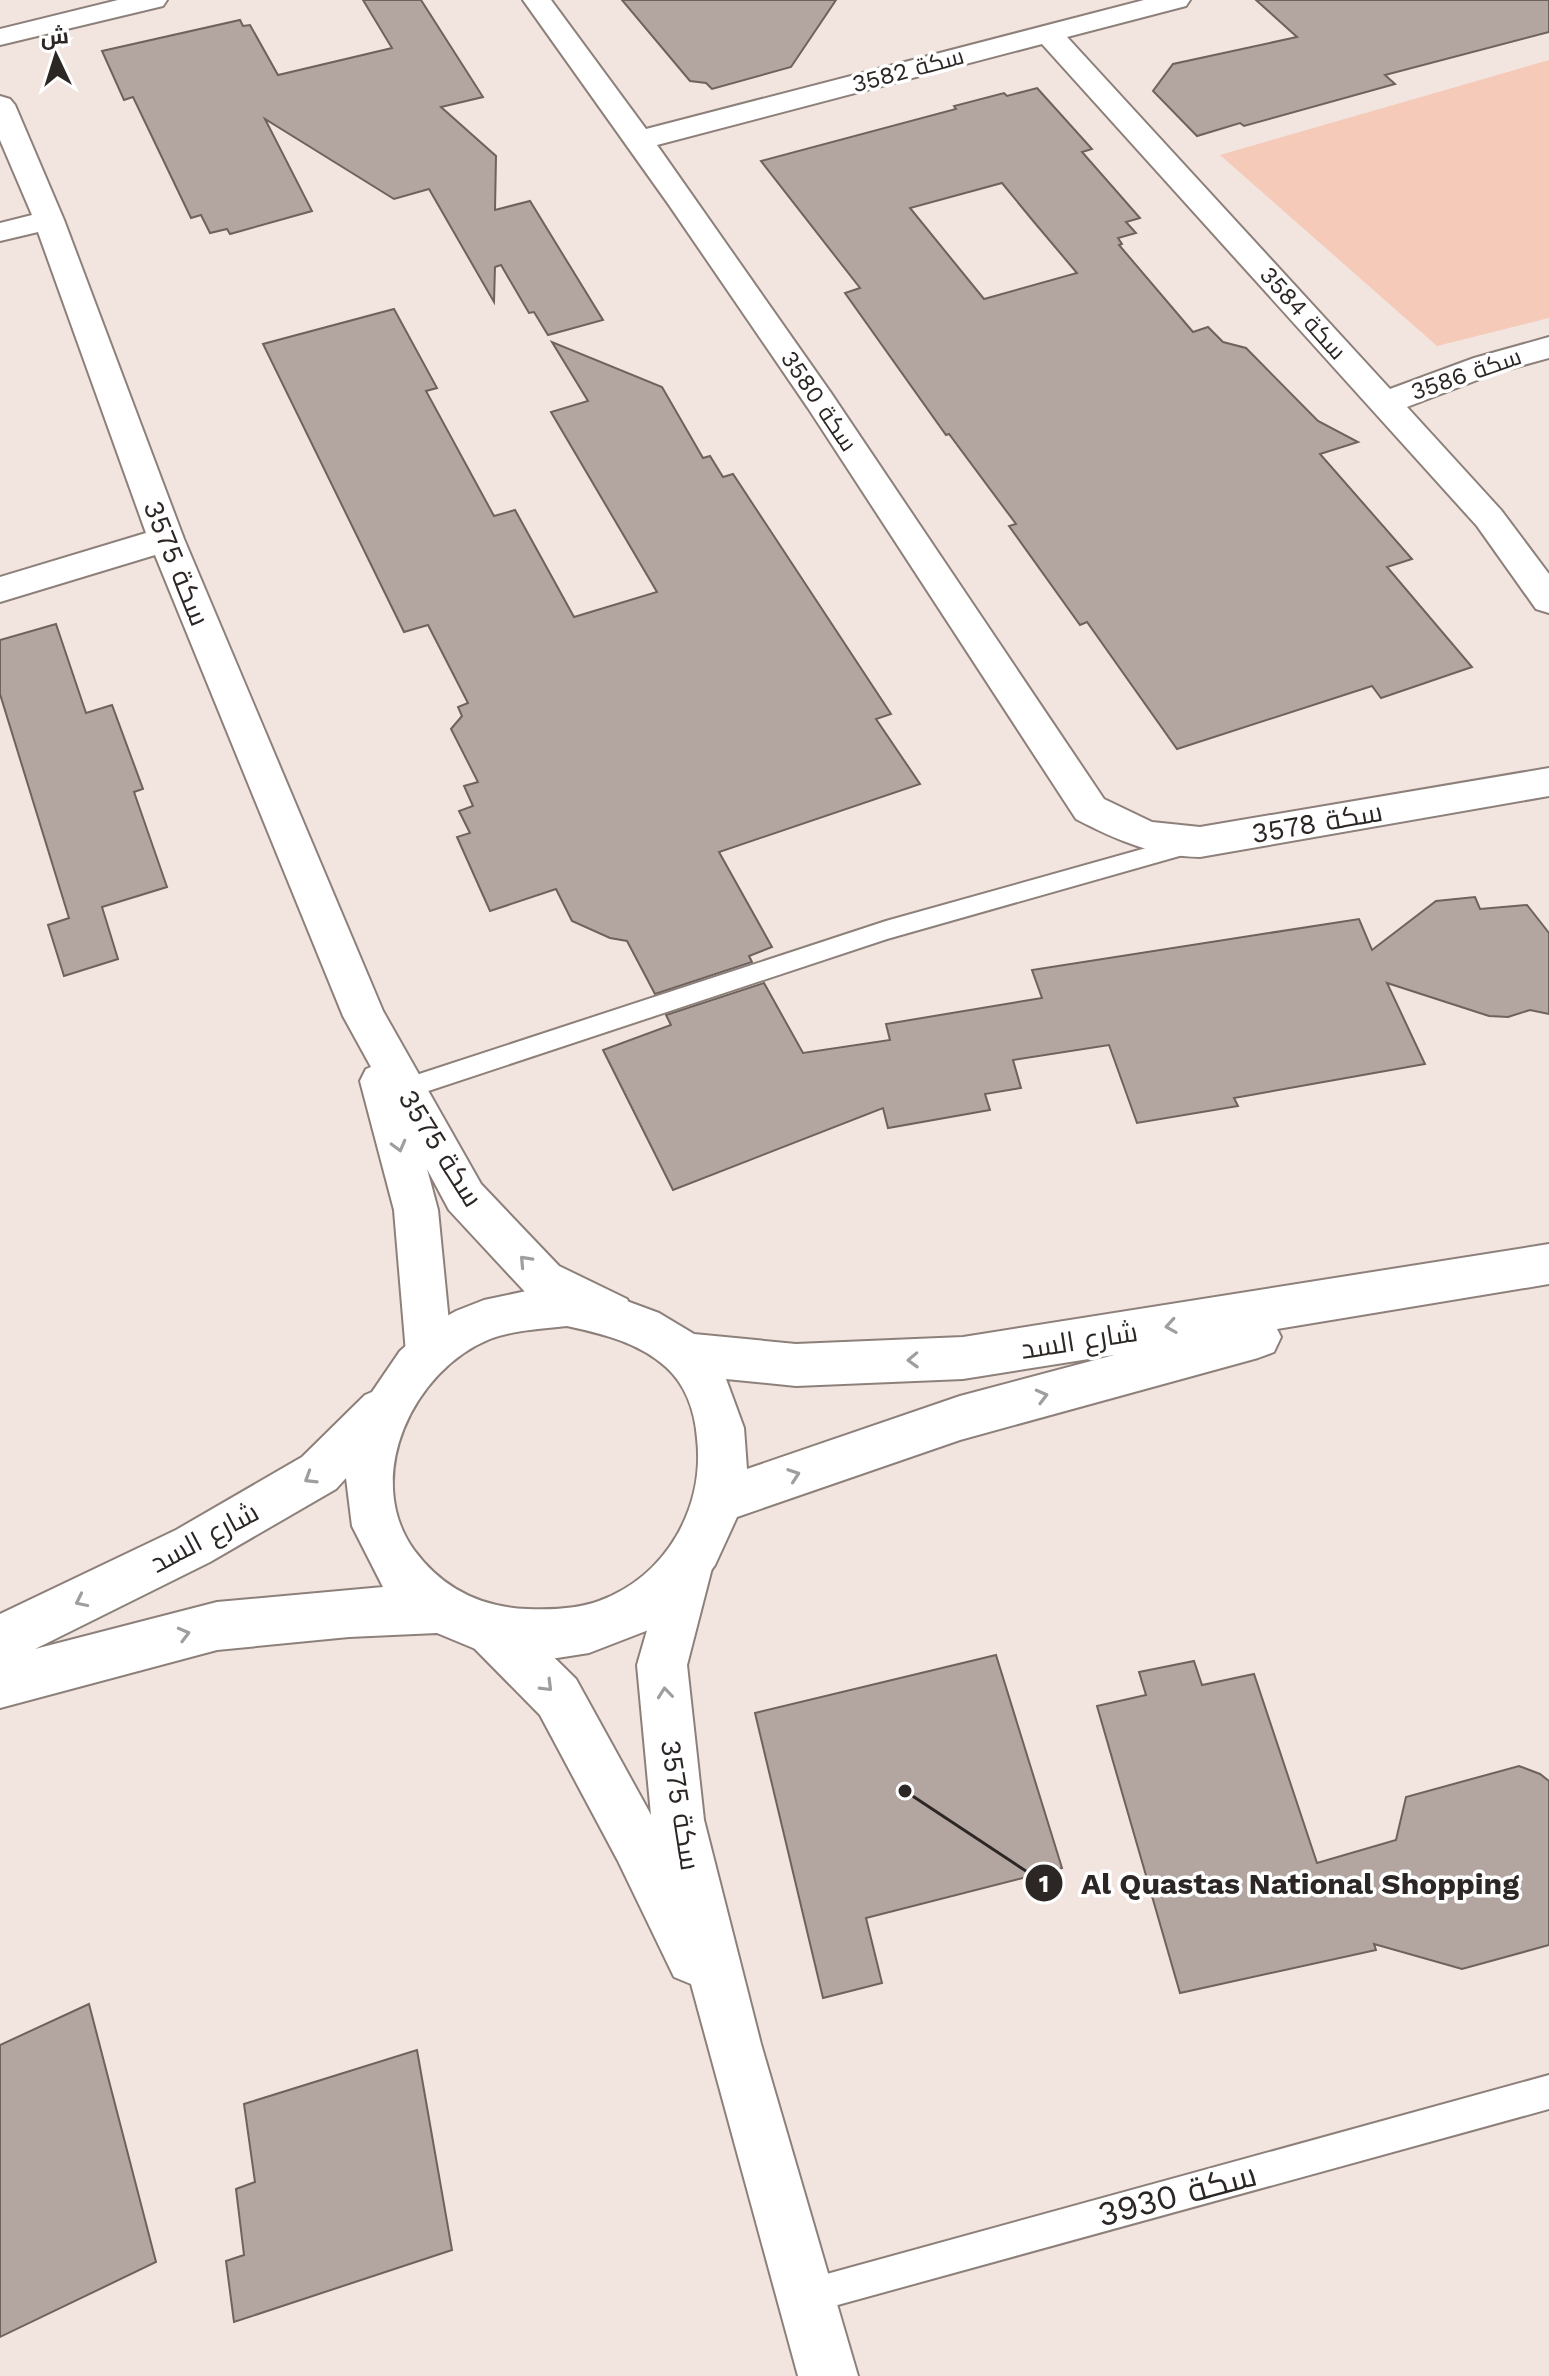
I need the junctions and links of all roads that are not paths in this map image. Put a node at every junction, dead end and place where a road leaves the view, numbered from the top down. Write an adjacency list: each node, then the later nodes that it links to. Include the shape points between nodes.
1 (153, 0): 5 (street)
2 (537, 0): 7 (street, سكة 3580)
3 (1176, 0): 4 (street, سكة 3582)
4 (1048, 33): 7 (street, سكة 3582); 11 (street, سكة 3584)
5 (0, 37)
6 (0, 105): 8 (street, سكة 3575)
7 (640, 140): 16 (street, سكة 3580, via 900,519)
8 (49, 220): 9 (street); 12 (street, سكة 3575)
9 (0, 232)
10 (1549, 347): 11 (street, سكة 3586)
11 (1384, 403): 14 (street, سكة 3584, via 1489,518)
12 (166, 539): 13 (street); 18 (street, سكة 3575)
13 (0, 590)
14 (1549, 600)
15 (1549, 782): 17 (street, سكة 3578)
16 (1090, 809): 17 (street, سكة 3578, via 1164,842)
17 (1200, 842): 19 (lane, via 886,930)
18 (364, 1016): 19 (street, سكة 3575); 23 (street, سكة 3575, one-way to 23, via 416,1210)
19 (404, 1089): 22 (street, سكة 3575, one-way to 19, via 543,1280 504,1239 465,1197)
20 (1549, 1264): 21 (street, شارع السد)
21 (1469, 1279): 24 (street, شارع السد, one-way to 24, via 963,1358 796,1365); 26 (street, شارع السد, one-way to 21, via 960,1418)
22 (615, 1315): 23 (street, via 567,1306 518,1310 471,1326); 24 (street)
23 (429, 1353): 25 (street)
24 (685, 1354): 26 (street, via 714,1402 725,1450)
25 (387, 1405): 28 (street, via 372,1448 369,1495 379,1539 404,1578); 30 (street, شارع السد, one-way to 30, via 319,1473 193,1546)
26 (721, 1500): 27 (street)
27 (688, 1564): 29 (street, via 649,1600 600,1626 545,1635); 32 (street, سكة 3575, one-way to 27, via 678,1820 662,1665)
28 (440, 1609): 29 (street); 31 (street, one-way to 28, via 217,1626)
29 (492, 1631): 32 (street, سكة 3575, one-way to 32, via 558,1697 637,1842)
30 (0, 1640)
31 (0, 1683)
32 (733, 2044): 34 (street, سكة 3575)
33 (1549, 2092): 34 (lane, سكة 3930)
34 (805, 2297): 35 (street, سكة 3575)
35 (828, 2376)

